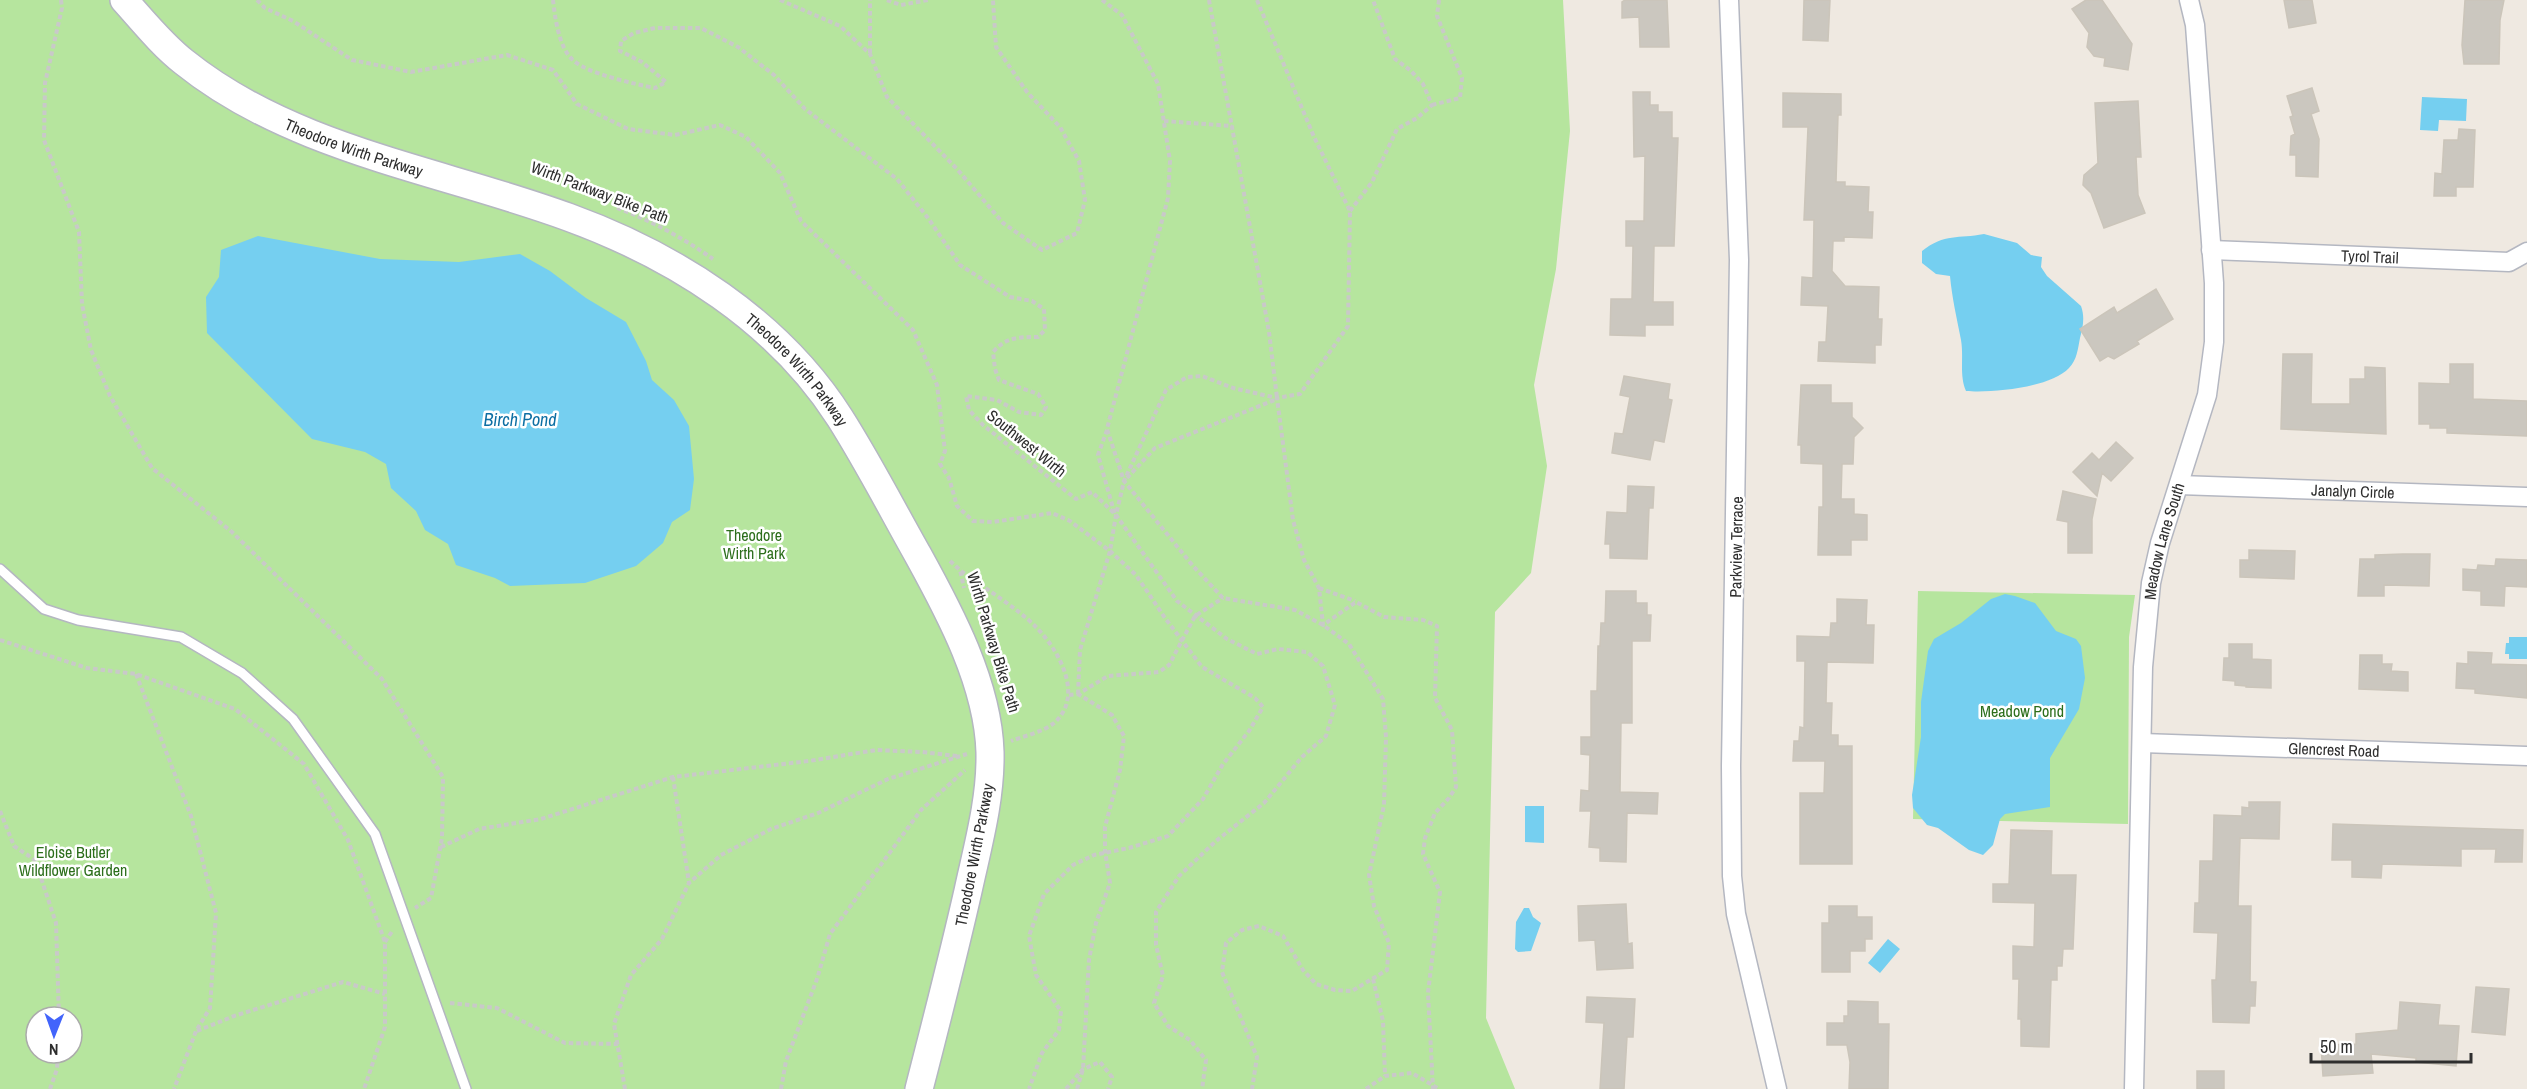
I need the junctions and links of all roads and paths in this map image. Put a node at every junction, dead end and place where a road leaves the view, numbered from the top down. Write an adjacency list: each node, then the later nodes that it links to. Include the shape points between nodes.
1 (61, 0): 50 (path, via 45,83 44,140 79,232 84,315 91,350 110,396 152,468 232,532 382,679 443,777)
2 (124, 0): 44 (street, Theodore Wirth Parkway, via 182,61 217,86 276,117 336,144 570,217 657,256 706,285 755,322 795,361 838,415 929,576 978,680 986,717)
3 (553, 0): 30 (path, Southwest Wirth, via 558,34 573,61 640,86 655,88 666,82 620,51 621,41 634,33 655,28 701,28 738,47 774,75 805,110 897,179 960,265 1010,297 1032,301 1044,309 1045,330 1038,337 1006,340 993,352 999,380 1038,394 1046,407 1041,415 1019,412 997,400 966,396 969,410 982,425 1076,499 1092,492)
4 (780, 0): 16 (path, via 840,26)
5 (870, 0): 16 (path)
6 (887, 0): 7 (path, via 901,5)
7 (928, 0)
8 (993, 0): 16 (path, via 996,47 1028,92 1060,127 1079,161 1084,200 1077,233 1042,250 1003,223 887,97)
9 (1102, 0): 18 (path, via 1122,15 1158,84)
10 (1209, 0): 19 (path)
11 (1257, 0): 21 (path, via 1314,137)
12 (1373, 0): 17 (path, via 1395,59 1423,84)
13 (1438, 0): 17 (path, via 1437,16 1462,78 1460,98)
14 (1729, 0): 78 (street, Parkview Terrace, via 1740,272 1732,876 1736,914)
15 (2189, 0): 22 (street, Meadow Lane South, via 2195,25)
16 (870, 54)
17 (1432, 105): 21 (path, via 1397,129 1372,182)
18 (1164, 122): 19 (path); 26 (path, via 1170,161 1168,198)
19 (1232, 126): 25 (path)
20 (609, 205): 24 (path, Wirth Parkway Bike Path, via 687,241)
21 (1350, 211): 25 (path, via 1348,326 1300,394)
22 (2211, 250): 23 (street, Tyrol Trail, via 2509,262); 28 (street, Meadow Lane South, via 2215,315 2211,369 2207,395)
23 (2527, 252)
24 (719, 264)
25 (1277, 398): 27 (path, via 1155,448); 27 (path, via 1202,376 1187,377 1166,390); 34 (path, via 1293,520 1304,560)
26 (1107, 429): 27 (path); 30 (path, via 1098,455)
27 (1124, 481): 30 (path); 36 (path)
28 (2179, 485): 29 (street, Janalyn Circle); 45 (street, Meadow Lane South, via 2151,583 2143,667)
29 (2527, 497)
30 (1116, 515): 38 (path, Southwest Wirth, via 1177,601); 42 (path, via 1110,551 1080,650)
31 (946, 558): 33 (path, Wirth Parkway Bike Path)
32 (0, 569): 52 (lane, via 44,609 78,620 181,637 242,673 293,719 375,834)
33 (960, 570): 35 (path, Wirth Parkway Bike Path); 43 (path, via 1035,626 1065,667)
34 (1319, 588): 37 (path); 39 (path)
35 (965, 590)
36 (1223, 598): 38 (path); 39 (path, via 1295,610)
37 (1356, 602): 39 (path); 63 (path, via 1384,617 1424,620 1437,626 1435,698 1452,730 1456,787 1435,813 1423,854 1440,892 1428,993)
38 (1195, 616): 42 (path, via 1169,665 1159,672 1108,676); 74 (path, Southwest Wirth, via 1257,654 1278,649 1307,652 1323,666 1335,705 1326,736 1264,803 1179,876 1156,912 1156,945 1163,976 1154,1003 1168,1026 1190,1040 1206,1060)
39 (1323, 625): 54 (path, via 1349,644 1383,699 1384,805 1370,875 1374,906 1389,943 1387,970)
40 (0, 640): 41 (path, via 87,668)
41 (136, 674): 53 (path, via 235,710 304,764 348,840); 58 (path, via 191,816 216,913 210,1008)
42 (1078, 694): 43 (path); 61 (path, via 1112,715 1124,736 1120,770 1105,827 1110,883 1089,960)
43 (1069, 695): 44 (path, via 1063,713 1052,725)
44 (1003, 741): 47 (path); 69 (path, via 921,810 830,934 786,1060); 70 (street, Theodore Wirth Parkway, via 990,778 951,967)
45 (2142, 743): 46 (street, Glencrest Road); 79 (street, Meadow Lane South)
46 (2527, 756)
47 (959, 757): 48 (path, via 876,750); 51 (path, via 888,779 818,813 771,829 721,855)
48 (673, 777): 50 (path, via 541,819 479,829); 51 (path)
49 (0, 810): 57 (path, via 14,846 35,860 56,923)
50 (440, 848): 52 (path, via 431,898)
51 (689, 883): 59 (path, via 662,939 631,975 614,1024)
52 (404, 914): 53 (path); 56 (lane)
53 (385, 942): 55 (path)
54 (1373, 979): 62 (path, via 1383,1021); 75 (path, via 1353,991 1316,984 1283,936 1259,926 1242,930 1226,943 1222,972 1257,1057)
55 (385, 994): 58 (path, via 344,982); 66 (path, via 385,1027)
56 (435, 1001): 59 (path, via 497,1008 565,1043); 67 (lane)
57 (59, 1005)
58 (196, 1031): 65 (path)
59 (618, 1044): 68 (path)
60 (57, 1065): 64 (path)
61 (1083, 1069): 71 (path); 72 (path); 73 (path, via 1100,1062 1112,1077)
62 (1385, 1076): 63 (path, via 1412,1073); 76 (path)
63 (1432, 1087): 77 (path)
64 (50, 1089)
65 (174, 1089)
66 (364, 1089)
67 (466, 1089)
68 (625, 1089)
69 (782, 1089)
70 (919, 1089)
71 (1066, 1089)
72 (1077, 1089)
73 (1108, 1089)
74 (1202, 1089)
75 (1252, 1089)
76 (1366, 1089)
77 (1439, 1089)
78 (1777, 1089)
79 (2133, 1089)

